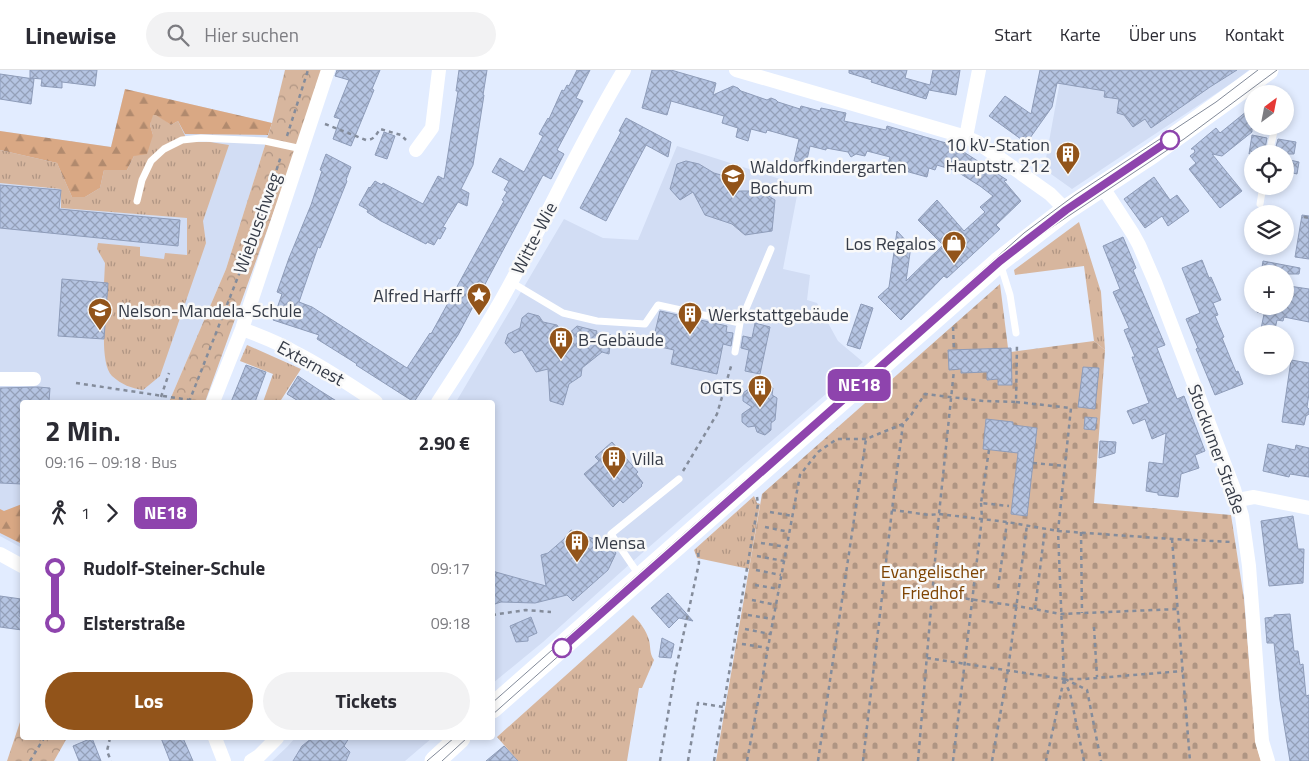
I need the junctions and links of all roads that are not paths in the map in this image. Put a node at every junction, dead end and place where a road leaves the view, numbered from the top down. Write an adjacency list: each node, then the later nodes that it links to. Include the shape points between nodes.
1 (328, 70): 8 (street, Wiebuschweg)
2 (439, 70): 9 (street, via 432,128)
3 (624, 70): 17 (street, Witte-Wie)
4 (736, 70): 7 (street)
5 (979, 70): 7 (street)
6 (1268, 70): 10 (main road, via 1247,89)
7 (966, 137): 14 (street, via 1050,194)
8 (302, 149): 12 (lane, via 265,141 182,140 164,149 151,162); 19 (street, Wiebuschweg)
9 (416, 150)
10 (1102, 186): 14 (main road); 28 (street, Stockumer Straße, via 1133,234 1155,282)
11 (1262, 195): 13 (lane)
12 (137, 201)
13 (1260, 204)
14 (1066, 210): 16 (main road)
15 (771, 249): 18 (lane)
16 (1000, 261): 20 (lane); 32 (main road)
17 (511, 282): 18 (lane, via 563,313 597,321 645,324 658,305); 26 (street, Witte-Wie)
18 (740, 323): 21 (lane)
19 (242, 329): 24 (street, Wiebuschweg); 25 (street, Externest, via 297,353)
20 (1016, 332)
21 (735, 352)
22 (34, 378): 23 (street)
23 (0, 379)
24 (215, 400)
25 (373, 400)
26 (439, 400)
27 (678, 479): 32 (lane, via 611,534)
28 (1238, 500): 29 (street, via 1254,497); 40 (street, Stockumer Straße, via 1251,591 1262,741)
29 (1309, 508)
30 (0, 554): 31 (street)
31 (20, 565)
32 (641, 578): 33 (main road)
33 (495, 705)
34 (216, 740): 37 (street)
35 (275, 740): 38 (street)
36 (458, 740): 39 (main road)
37 (224, 761)
38 (251, 761)
39 (435, 761)
40 (1268, 761)

